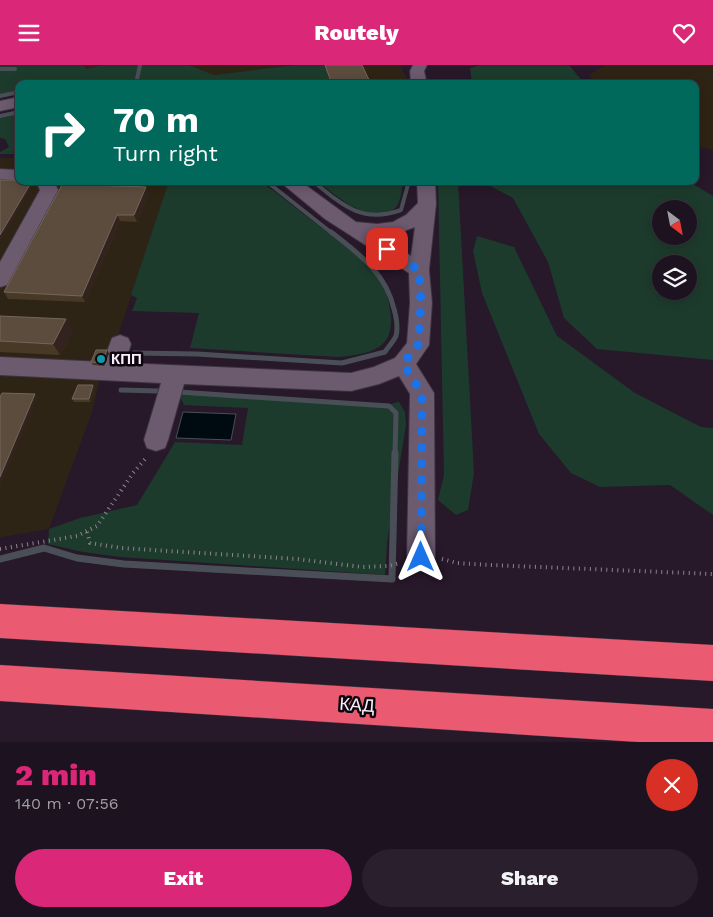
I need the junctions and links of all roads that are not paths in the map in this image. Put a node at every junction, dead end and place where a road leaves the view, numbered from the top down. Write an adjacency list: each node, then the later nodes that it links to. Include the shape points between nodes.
1 (420, 65): 2 (street)
2 (418, 80)
3 (15, 103): 4 (street)
4 (0, 106)
5 (0, 175): 6 (street)
6 (15, 175)
7 (47, 185): 12 (street, via 49,191)
8 (293, 185): 11 (street, via 332,215)
9 (426, 185): 10 (street)
10 (426, 204): 11 (street, via 418,217 398,227 373,231); 13 (street)
11 (354, 227): 13 (street)
12 (3, 268)
13 (419, 270): 15 (street, via 418,345)
14 (120, 344): 17 (street)
15 (403, 364): 18 (street, via 380,375 350,382); 20 (street, via 422,393)
16 (0, 366): 17 (street)
17 (111, 372): 18 (street)
18 (175, 375): 19 (street)
19 (156, 440)
20 (421, 557)
21 (0, 621): 22 (highway)
22 (713, 663)
23 (0, 683): 24 (highway, КАД)
24 (713, 728)

